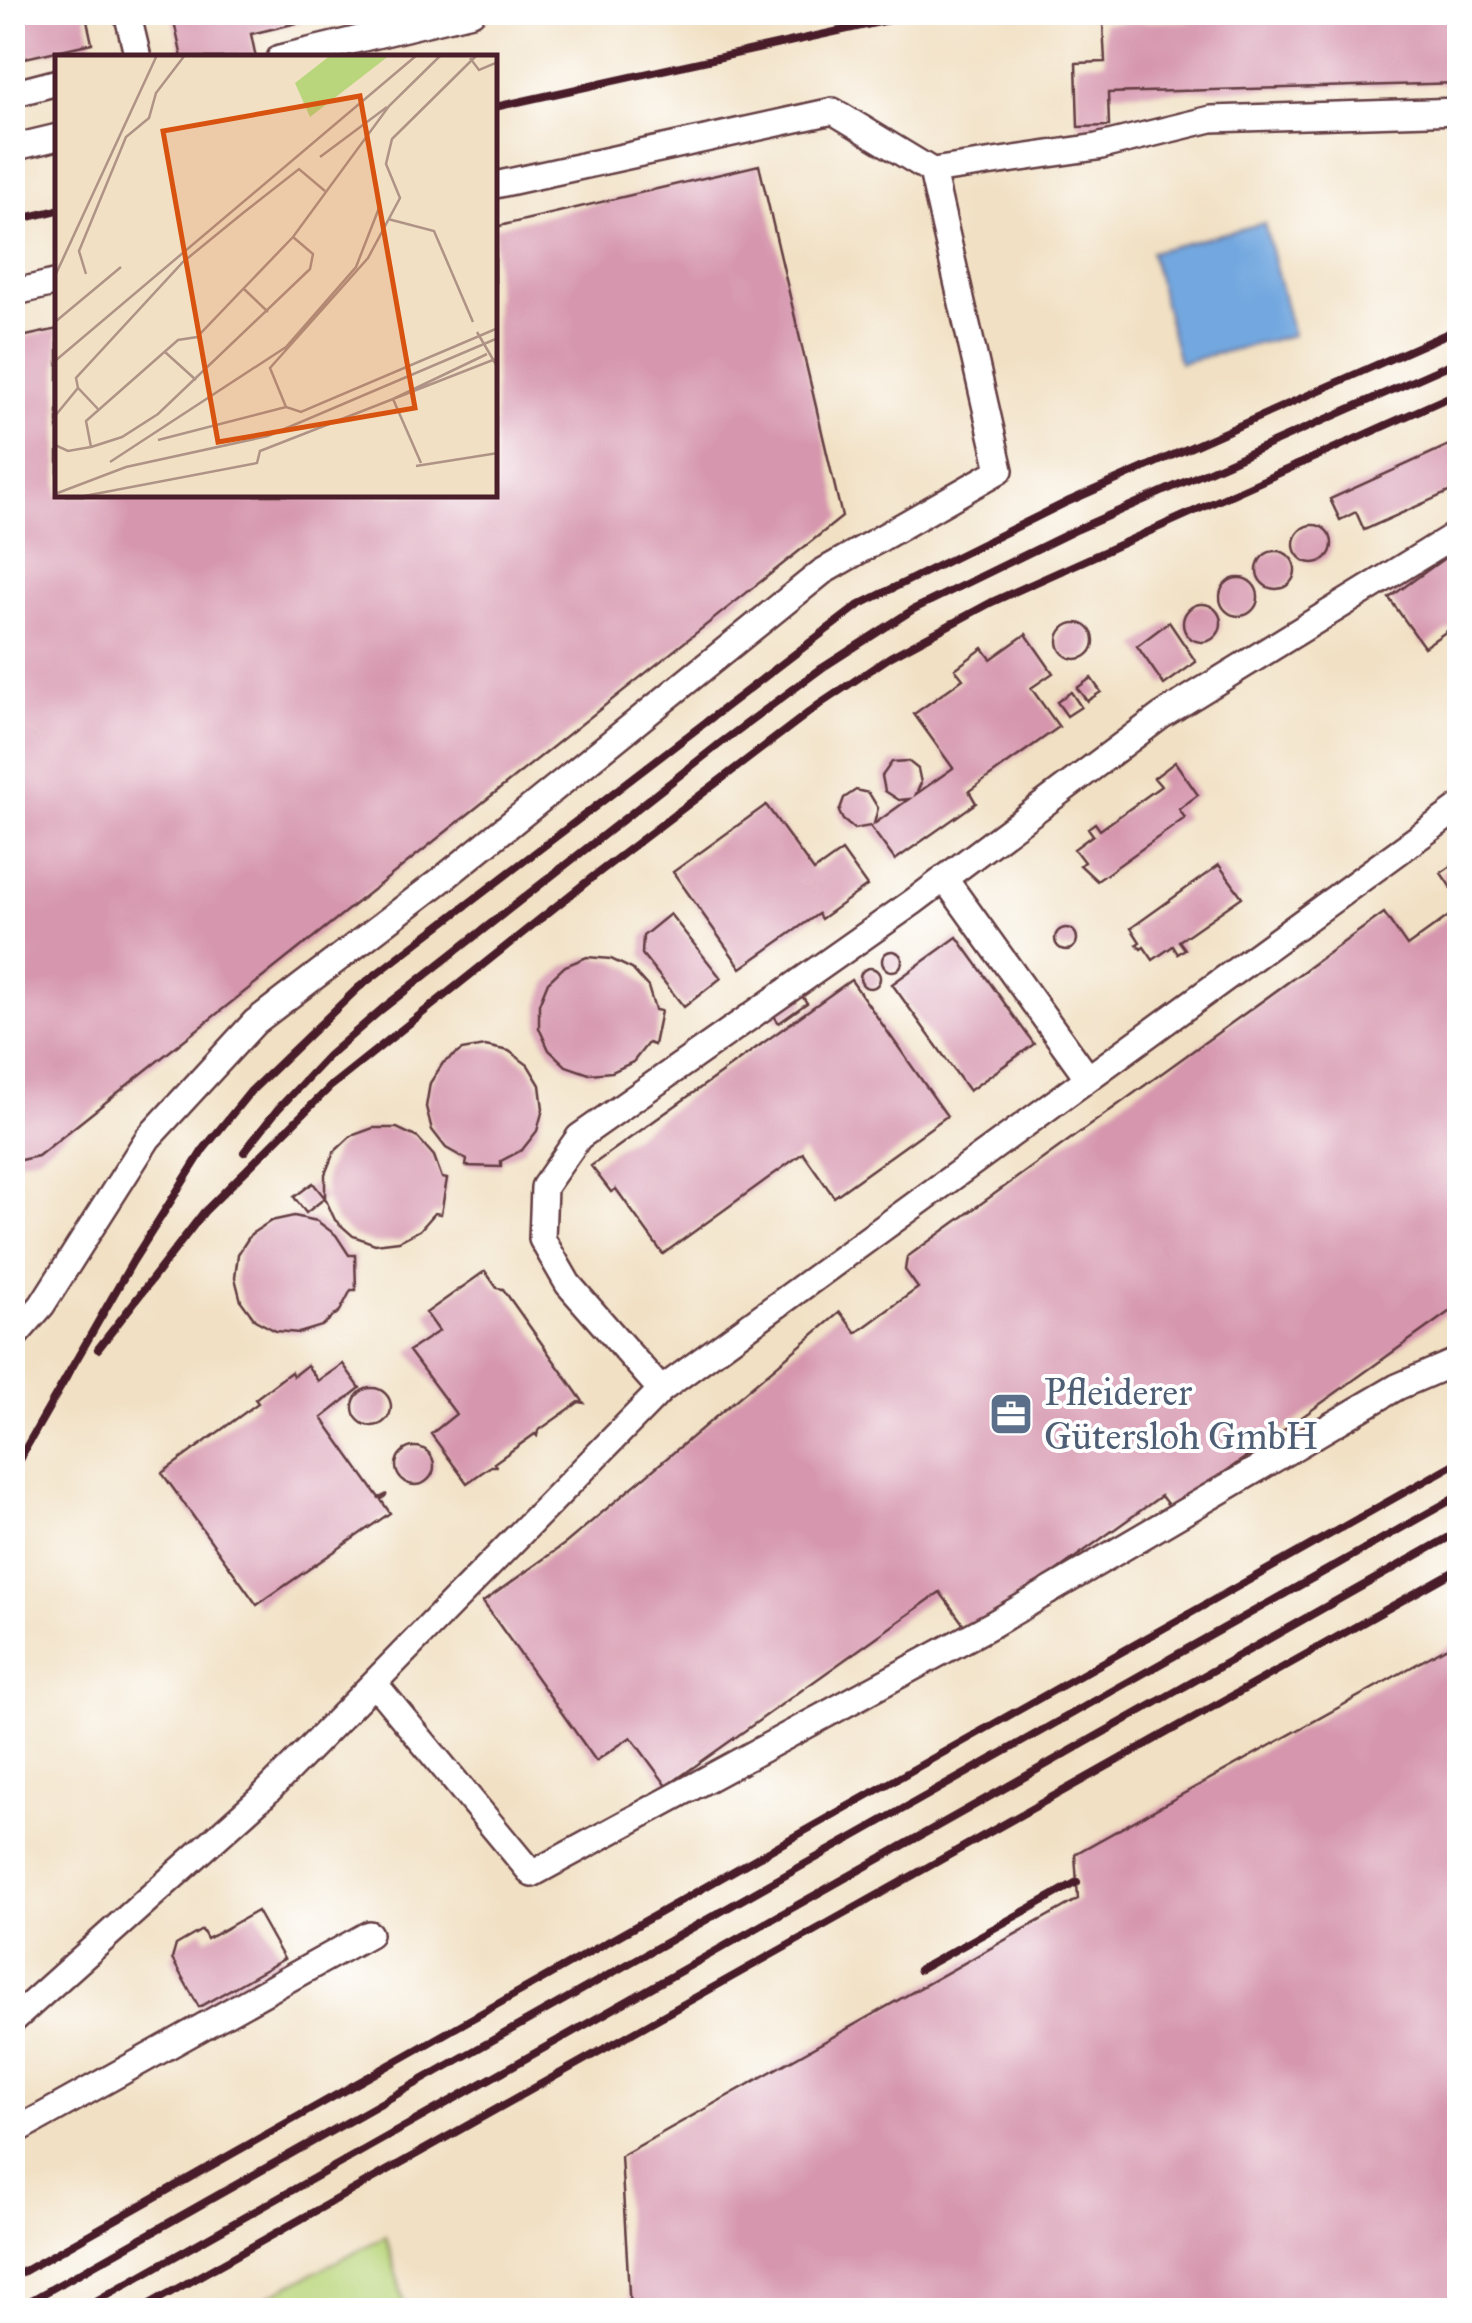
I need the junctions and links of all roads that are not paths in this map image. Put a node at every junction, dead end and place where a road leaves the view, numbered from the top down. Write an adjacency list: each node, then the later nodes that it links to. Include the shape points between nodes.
1 (128, 12): 3 (lane)
2 (472, 12): 4 (lane)
3 (137, 55)
4 (293, 55)
5 (55, 83): 6 (lane)
6 (12, 94)
7 (1460, 111): 10 (lane, via 1212,119 1098,147)
8 (55, 138): 9 (lane)
9 (12, 148)
10 (932, 171): 11 (lane, via 833,111); 18 (lane, via 1000,470 822,572 255,1022 148,1138 42,1305)
11 (498, 184)
12 (55, 283): 13 (lane)
13 (12, 293)
14 (1460, 532): 16 (lane, via 1161,716)
15 (1460, 807): 17 (lane)
16 (944, 878): 17 (lane); 20 (lane, via 579,1138 544,1187 542,1239 568,1284)
17 (1088, 1078): 20 (lane)
18 (12, 1338)
19 (1460, 1360): 21 (lane, via 1398,1387 993,1624 532,1874)
20 (661, 1390): 21 (lane)
21 (374, 1683): 23 (lane, via 264,1796)
22 (369, 1934): 24 (lane)
23 (12, 2021)
24 (12, 2133)

